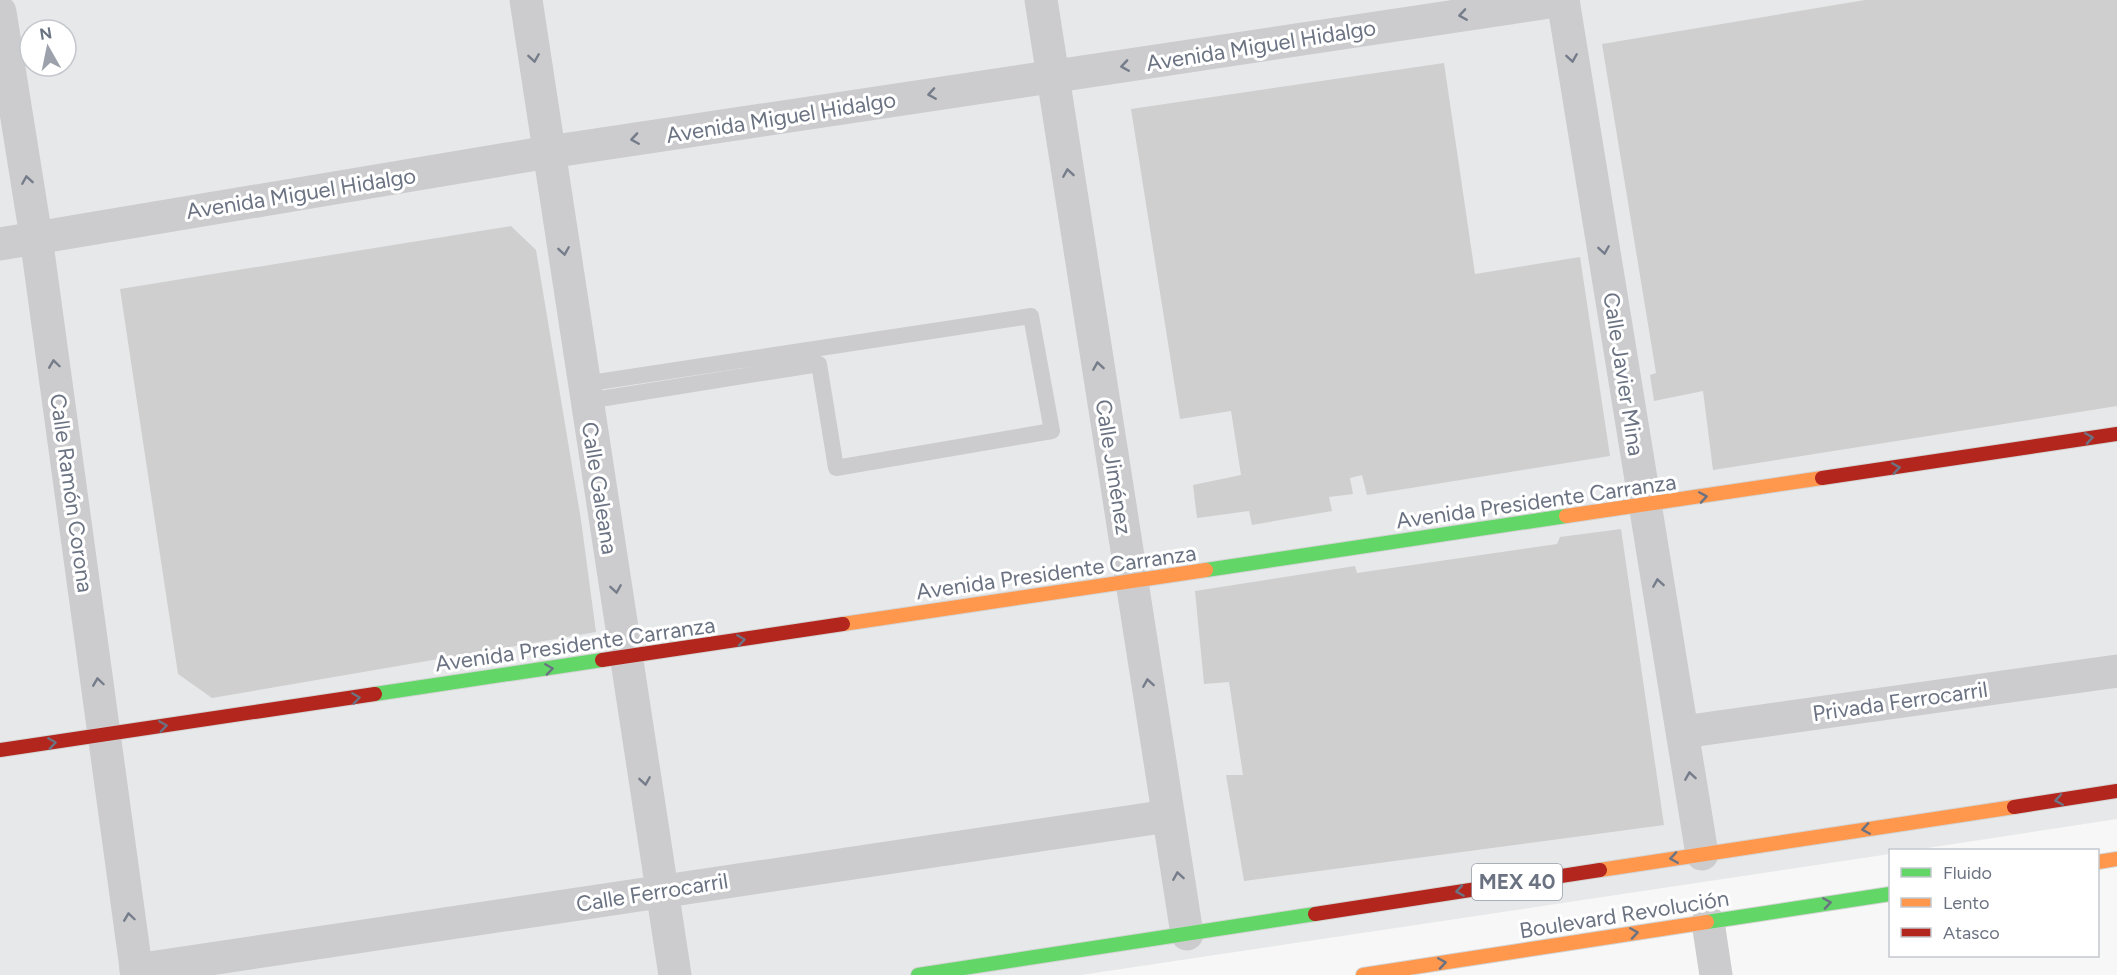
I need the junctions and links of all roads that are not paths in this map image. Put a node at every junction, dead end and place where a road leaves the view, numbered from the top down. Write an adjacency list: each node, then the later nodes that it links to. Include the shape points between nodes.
1 (526, 0): 6 (street, Calle Galeana, one-way to 6)
2 (1041, 0): 5 (street, Calle Jiménez)
3 (1563, 0): 5 (street, Avenida Miguel Hidalgo, one-way to 5); 11 (street, Calle Javier Mina, one-way to 11)
4 (0, 12): 7 (street, Calle Ramón Corona, one-way to 4)
5 (1053, 76): 6 (street, Avenida Miguel Hidalgo, one-way to 6); 12 (street, Calle Jiménez, one-way to 5)
6 (549, 152): 7 (street, Avenida Miguel Hidalgo); 9 (street, Calle Galeana, one-way to 9)
7 (36, 237): 8 (street, Avenida Miguel Hidalgo); 16 (street, Calle Ramón Corona, one-way to 7)
8 (0, 243)
9 (586, 393): 9 (lane, via 1031,316 1052,431 836,468 819,364); 13 (street, Calle Galeana, one-way to 13)
10 (2117, 434): 11 (street, Avenida Presidente Carranza, one-way to 10)
11 (1645, 506): 12 (street, Avenida Presidente Carranza); 15 (street, Calle Javier Mina, one-way to 11)
12 (1132, 582): 13 (street, Avenida Presidente Carranza, one-way to 12); 19 (street, Calle Jiménez, one-way to 12)
13 (626, 657): 16 (street, Avenida Presidente Carranza, one-way to 13); 23 (street, Calle Galeana, one-way to 23)
14 (2117, 671): 15 (street, Privada Ferrocarril)
15 (1683, 732): 20 (street, Calle Javier Mina, one-way to 15)
16 (105, 735): 17 (street, Avenida Presidente Carranza, one-way to 16); 27 (street, Calle Ramón Corona, one-way to 16)
17 (0, 750)
18 (2117, 791): 20 (street, MEX 40, one-way to 20)
19 (1168, 816): 23 (street, Calle Ferrocarril); 26 (street, Calle Jiménez, one-way to 19)
20 (1702, 854): 26 (street, MEX 40, one-way to 26)
21 (2117, 859): 22 (street)
22 (2099, 862)
23 (662, 891): 27 (street, Calle Ferrocarril); 28 (street, Calle Galeana)
24 (1889, 894): 25 (street, Boulevard Revolución, one-way to 24)
25 (1708, 922): 30 (street, Boulevard Revolución, one-way to 25); 31 (street)
26 (1187, 933): 29 (street, MEX 40)
27 (137, 972)
28 (675, 975)
29 (918, 975)
30 (1363, 975)
31 (1716, 975)

